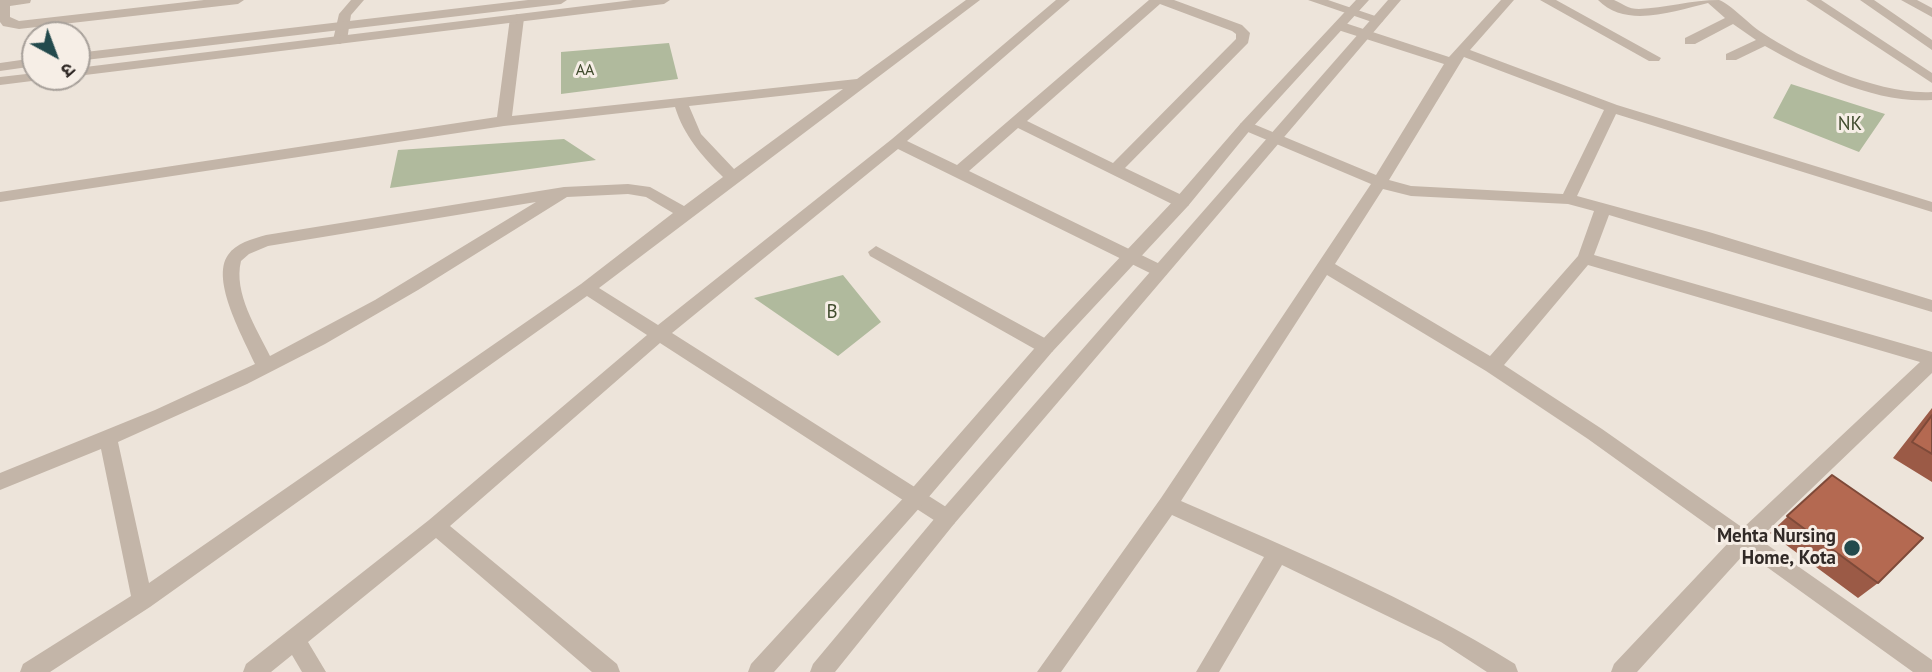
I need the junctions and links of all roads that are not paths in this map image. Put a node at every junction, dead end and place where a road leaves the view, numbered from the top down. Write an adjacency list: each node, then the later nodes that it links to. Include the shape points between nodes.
1 (25, 0): 20 (street)
2 (238, 0): 20 (street, via 19,25 3,18)
3 (358, 0): 26 (street, via 345,14)
4 (561, 0): 19 (street)
5 (664, 0): 23 (street)
6 (974, 0): 41 (street)
7 (1064, 0): 49 (street)
8 (1159, 0): 46 (street); 50 (street, via 1237,28 1243,40)
9 (1314, 0): 21 (street)
10 (1395, 0): 24 (street)
11 (1508, 0): 32 (street)
12 (1546, 0): 34 (street)
13 (1604, 0): 14 (street, via 1620,10 1638,13)
14 (1705, 0)
15 (1712, 0): 25 (street)
16 (1812, 0): 39 (street)
17 (1866, 0): 30 (street)
18 (1913, 1): 22 (street)
19 (526, 2): 26 (street)
20 (2, 3)
21 (1351, 13): 24 (street); 27 (street); 47 (street)
22 (1932, 13)
23 (517, 18): 26 (street); 45 (street)
24 (1377, 19): 27 (street)
25 (1733, 19): 28 (street); 29 (street)
26 (341, 34): 31 (street); 37 (street)
27 (1364, 35): 32 (street); 48 (street)
28 (1690, 41)
29 (1765, 41): 33 (street); 42 (street, via 1882,91 1916,98)
30 (1932, 46)
31 (91, 56)
32 (1457, 57): 44 (street); 53 (street)
33 (1731, 57)
34 (1654, 58)
35 (21, 64): 36 (street)
36 (0, 67)
37 (91, 70)
38 (21, 79): 40 (street)
39 (1932, 79)
40 (0, 81)
41 (861, 83): 43 (street); 52 (street)
42 (1932, 96)
43 (681, 102): 45 (street); 52 (street, via 695,141)
44 (1612, 108): 56 (street); 58 (street)
45 (504, 121): 55 (street)
46 (1017, 121): 50 (street); 51 (street)
47 (1246, 126): 48 (street); 57 (street)
48 (1273, 139): 53 (street); 65 (street)
49 (897, 142): 51 (street); 68 (street)
50 (1115, 170): 57 (street)
51 (959, 172): 62 (street)
52 (733, 177): 60 (street)
53 (1379, 183): 56 (street, via 1410,191); 64 (street)
54 (564, 192): 60 (street, via 650,192); 72 (street); 72 (street, via 265,241 244,249 233,261 230,283)
55 (0, 197)
56 (1568, 199): 59 (street)
57 (1182, 202): 62 (street)
58 (1932, 207)
59 (1603, 209): 63 (street); 67 (street)
60 (684, 213): 66 (street)
61 (876, 252): 69 (street)
62 (1131, 257): 65 (street); 69 (street)
63 (1585, 258): 70 (street); 71 (street)
64 (1324, 265): 71 (street); 76 (street)
65 (1160, 271): 77 (street)
66 (587, 288): 68 (street); 81 (street)
67 (1932, 306)
68 (658, 335): 75 (street); 78 (street)
69 (1046, 347): 75 (street)
70 (1932, 360): 79 (street)
71 (1492, 366): 79 (street)
72 (266, 367): 73 (street)
73 (108, 439): 74 (street); 81 (street)
74 (0, 482)
75 (915, 499): 77 (street); 87 (street)
76 (1168, 505): 80 (street); 89 (street)
77 (947, 518): 88 (street)
78 (436, 526): 82 (street); 86 (street)
79 (1745, 539): 92 (street); 93 (street)
80 (1278, 553): 90 (street); 91 (street, via 1449,635)
81 (142, 600): 83 (street)
82 (294, 639): 84 (street); 85 (street)
83 (31, 672)
84 (254, 672)
85 (316, 672)
86 (609, 672)
87 (759, 672)
88 (821, 672)
89 (1048, 672)
90 (1207, 672)
91 (1507, 672)
92 (1622, 672)
93 (1931, 672)

